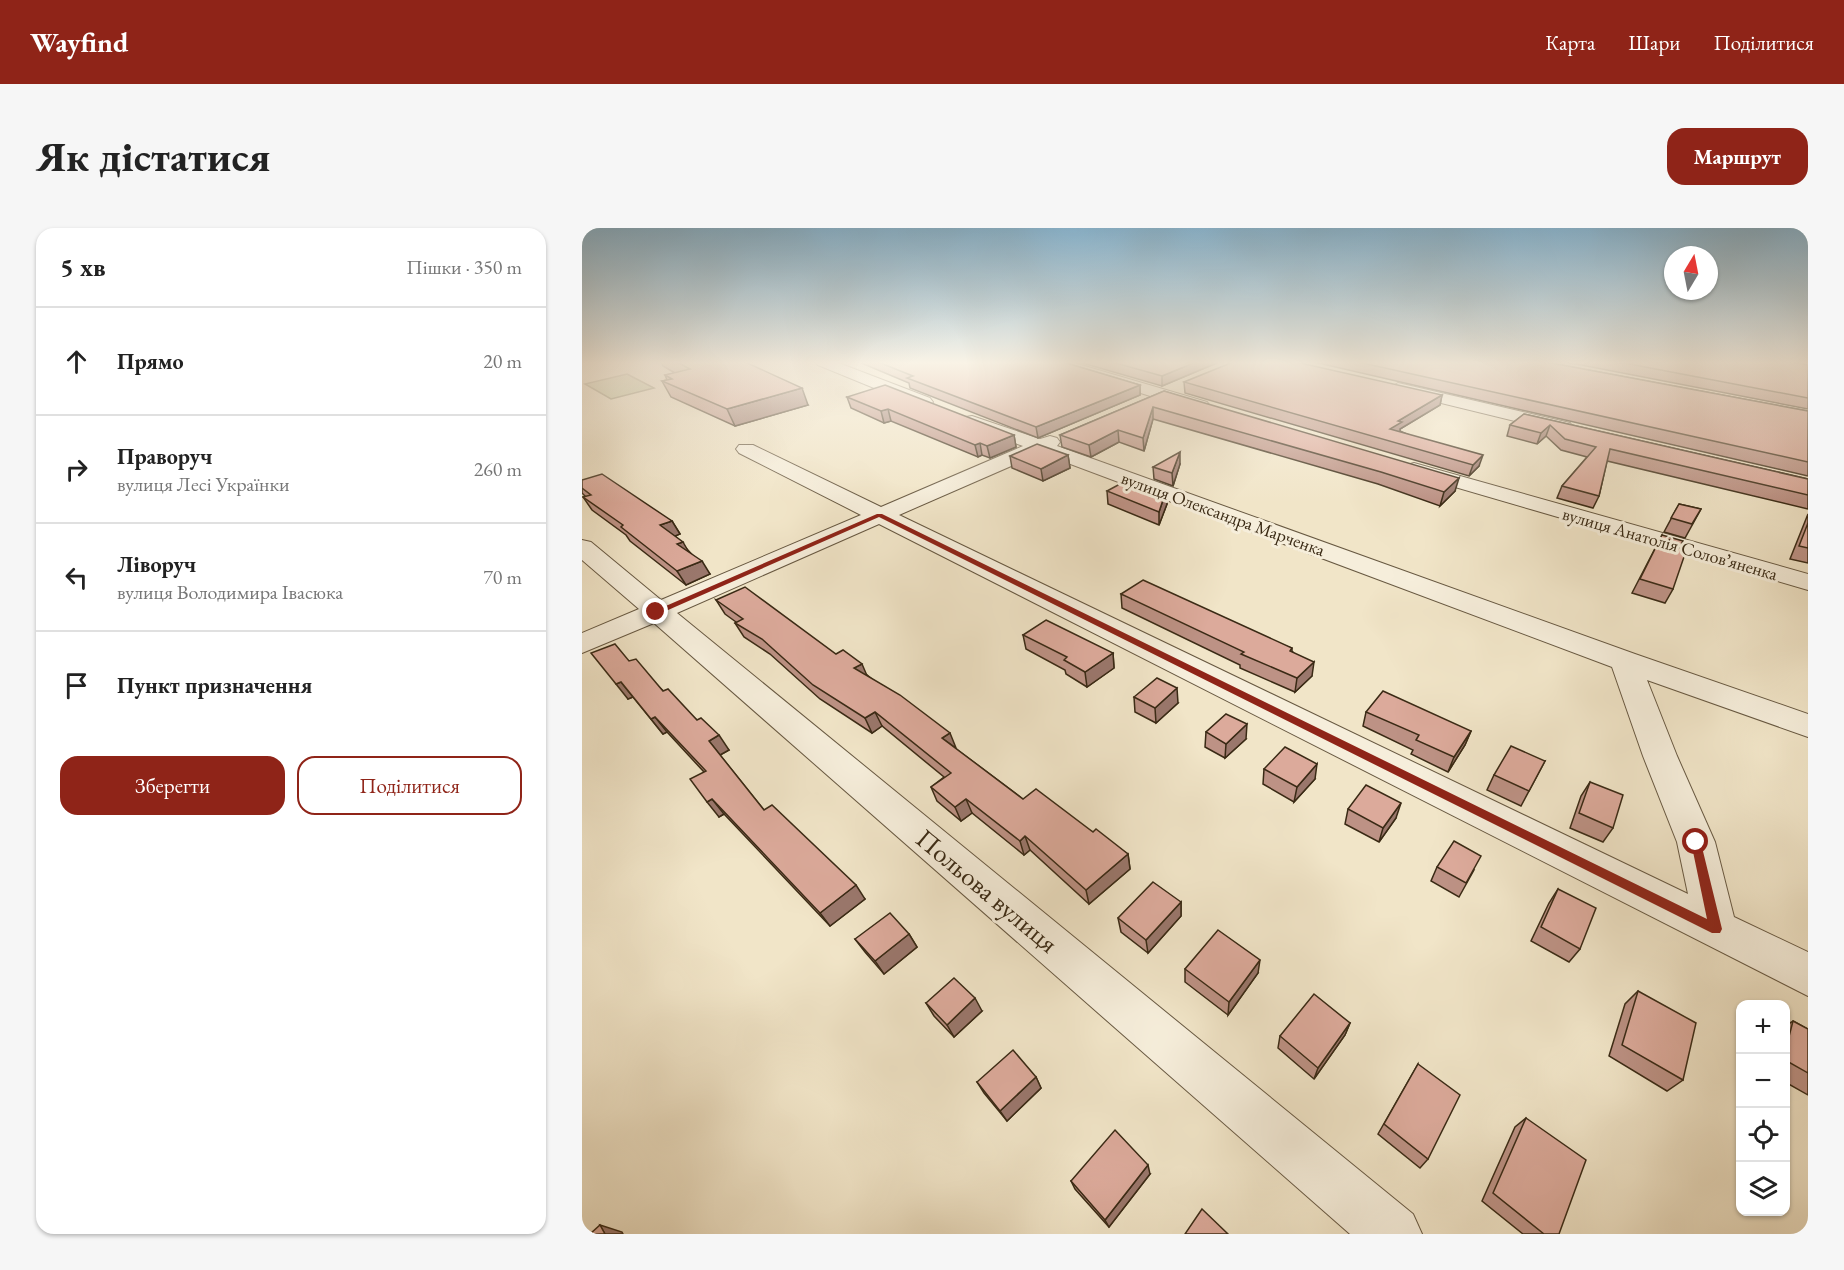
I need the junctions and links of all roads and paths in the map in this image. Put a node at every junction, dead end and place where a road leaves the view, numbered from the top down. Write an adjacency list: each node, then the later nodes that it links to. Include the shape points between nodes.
1 (942, 409): 7 (street, вулиця Олександра Марченка)
2 (1212, 409): 4 (street)
3 (1486, 409): 5 (street)
4 (1219, 411)
5 (1576, 430)
6 (1069, 434): 7 (street)
7 (1038, 447): 10 (street); 15 (street, вулиця Олександра Марченка)
8 (746, 449): 10 (street)
9 (1398, 465): 12 (street, вулиця Анатолія Соловʼяненка)
10 (879, 515): 13 (street); 17 (street)
11 (582, 547): 13 (street, Польова вулиця)
12 (1808, 582)
13 (656, 612): 14 (street); 19 (street, Польова вулиця)
14 (582, 644)
15 (1625, 661): 16 (street, вулиця Олександра Марченка); 17 (street, via 1696,842)
16 (1808, 726)
17 (1716, 929): 18 (street)
18 (1808, 975)
19 (1393, 1234)

